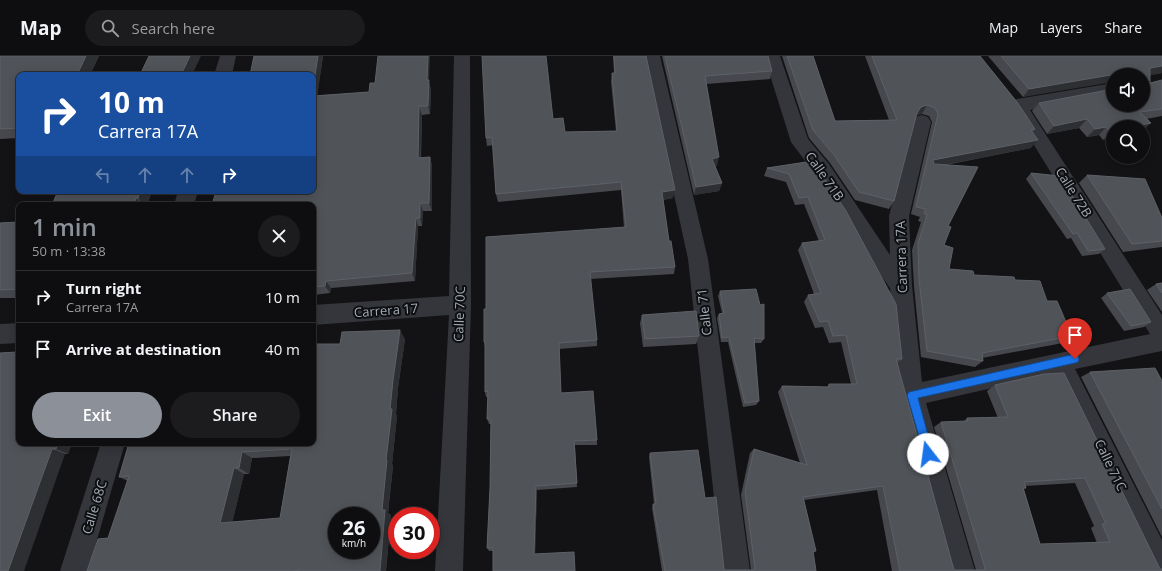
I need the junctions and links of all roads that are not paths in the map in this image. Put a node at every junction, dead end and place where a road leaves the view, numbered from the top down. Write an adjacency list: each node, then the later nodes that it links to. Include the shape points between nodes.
1 (228, 56): 5 (street)
2 (462, 56): 11 (street, Calle 70C)
3 (652, 56): 23 (street, Calle 71, via 698,259)
4 (772, 56): 10 (street, Calle 71B, via 800,142)
5 (224, 72)
6 (1004, 90): 8 (street, Calle 72B)
7 (1106, 90): 8 (street)
8 (1018, 106): 15 (street, Calle 72B)
9 (922, 122): 10 (street, Carrera 17A, via 899,216)
10 (901, 286): 18 (street, Carrera 17A)
11 (460, 305): 12 (street, Carrera 17); 22 (street, Calle 70C)
12 (316, 315)
13 (16, 333): 14 (street)
14 (0, 334)
15 (1162, 334)
16 (1162, 341): 17 (street)
17 (1060, 362): 18 (street); 20 (street, Calle 71C)
18 (912, 395): 24 (street, Carrera 17A)
19 (112, 446): 21 (street, Calle 68C)
20 (1162, 569)
21 (74, 571)
22 (449, 571)
23 (736, 571)
24 (960, 571)

